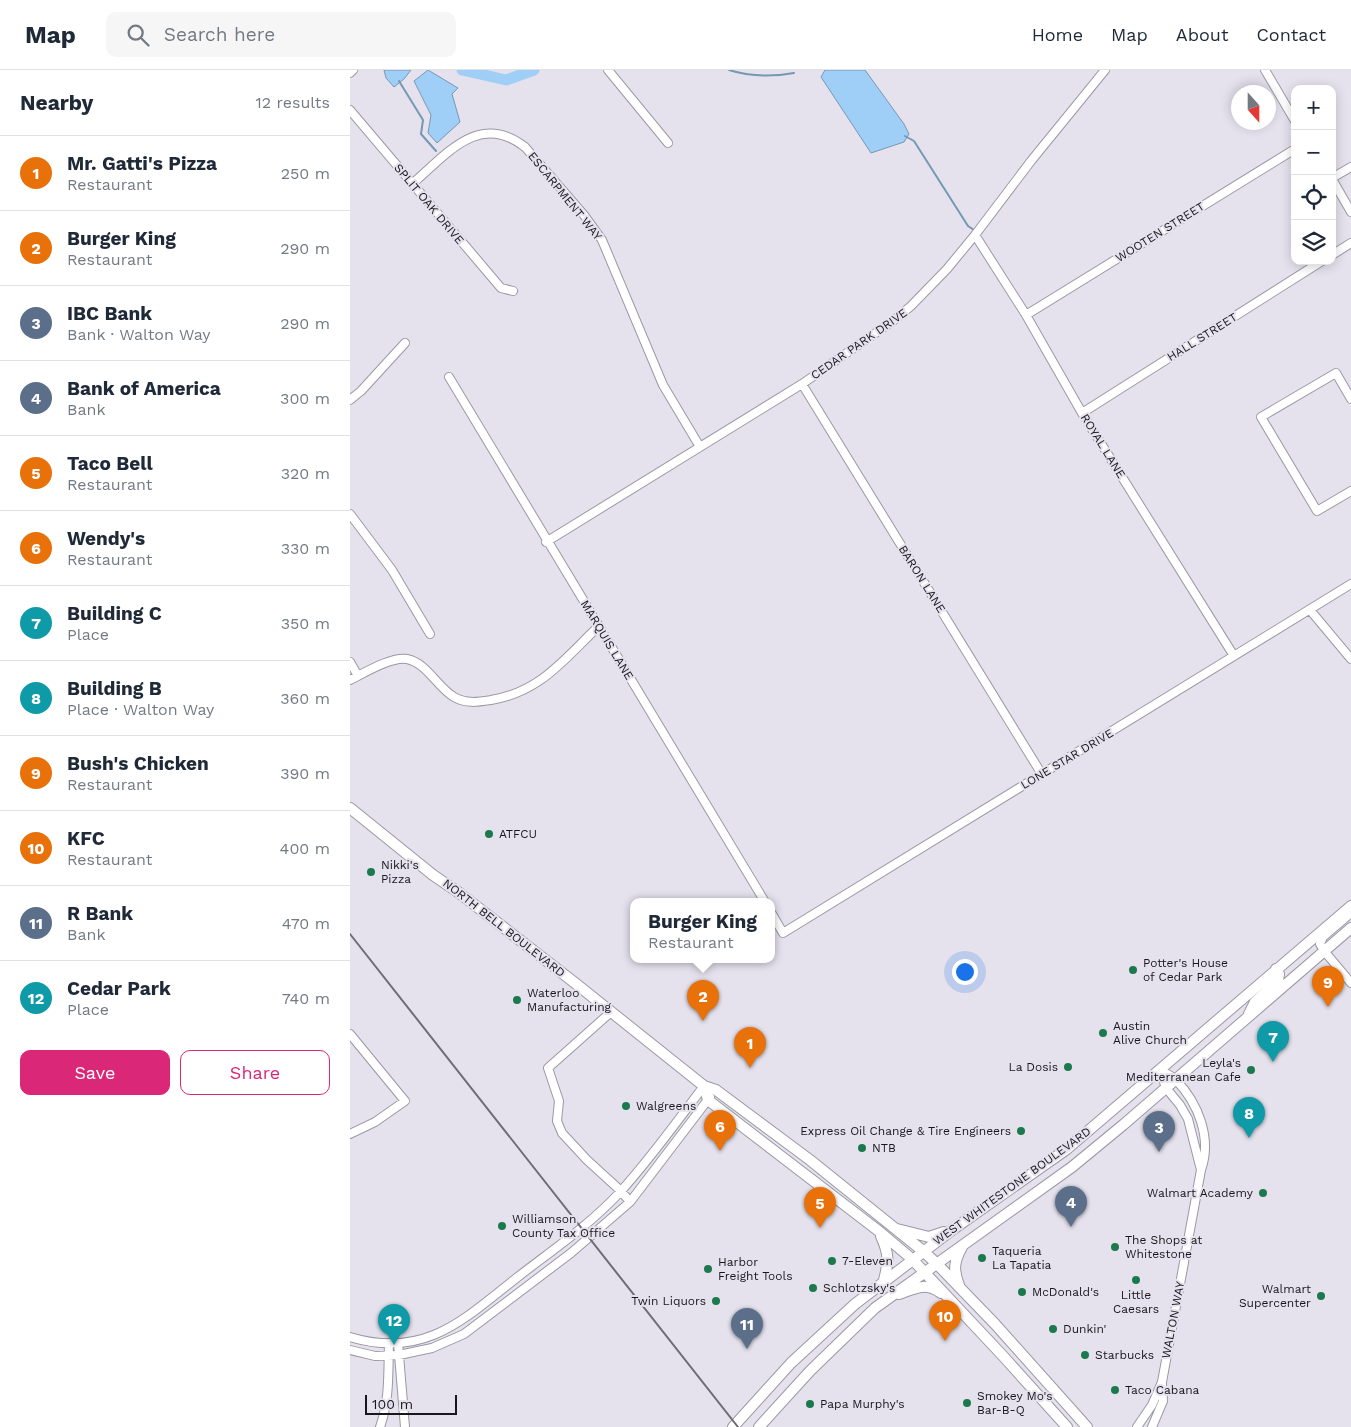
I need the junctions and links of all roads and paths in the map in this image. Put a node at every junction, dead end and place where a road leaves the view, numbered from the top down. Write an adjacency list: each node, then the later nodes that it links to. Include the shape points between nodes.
1 (353, 70): 5 (street)
2 (608, 70): 8 (street)
3 (1105, 70): 15 (street, CEDAR PARK DRIVE)
4 (1265, 70): 7 (street)
5 (350, 73)
6 (350, 110): 12 (street, SPLIT OAK DRIVE)
7 (1291, 114)
8 (668, 143)
9 (1291, 151): 20 (street, WOOTEN STREET)
10 (1351, 167): 11 (street)
11 (1336, 176)
12 (412, 184): 19 (street, SPLIT OAK DRIVE, via 501,288); 27 (street, ESCARPMENT WAY, via 462,141 475,135 502,134 525,147 602,240 663,385)
13 (1336, 186): 14 (street)
14 (1351, 212)
15 (975, 235): 20 (street, ROYAL LANE); 23 (street, CEDAR PARK DRIVE, via 911,306)
16 (1351, 243): 17 (street)
17 (1336, 252)
18 (1316, 265): 26 (street, HALL STREET)
19 (513, 291)
20 (1026, 315): 26 (street, ROYAL LANE)
21 (405, 343): 25 (street)
22 (449, 377): 30 (street, MARQUIS LANE)
23 (802, 384): 27 (street, CEDAR PARK DRIVE); 39 (street, BARON LANE)
24 (1351, 399): 28 (street, via 1336,373 1262,417 1317,511)
25 (350, 400)
26 (1082, 413): 35 (street, ROYAL LANE)
27 (700, 447): 30 (street, CEDAR PARK DRIVE)
28 (1351, 491)
29 (350, 514): 34 (street, via 392,570)
30 (546, 542): 33 (street, MARQUIS LANE)
31 (1351, 584): 32 (street, LONE STAR DRIVE)
32 (1310, 610): 35 (street, LONE STAR DRIVE); 36 (street)
33 (599, 626): 38 (street, via 544,679 530,688 498,699 461,701 420,665 408,659 400,658); 41 (street, MARQUIS LANE)
34 (430, 634)
35 (1234, 656): 39 (street, LONE STAR DRIVE)
36 (1351, 659)
37 (350, 662): 38 (street)
38 (354, 678)
39 (1042, 773): 44 (street, LONE STAR DRIVE, via 783,933)
40 (350, 808): 49 (main road, NORTH BELL BOULEVARD)
41 (763, 898)
42 (1351, 906): 47 (main road, WEST WHITESTONE BOULEVARD)
43 (1351, 913): 46 (street, via 1323,937 1320,944)
44 (775, 919)
45 (1351, 928): 46 (main road, WEST WHITESTONE BOULEVARD)
46 (1324, 952): 48 (street); 50 (main road, WEST WHITESTONE BOULEVARD)
47 (1276, 969): 50 (main road, via 1278,981 1255,1002); 52 (main road, WEST WHITESTONE BOULEVARD)
48 (1351, 982)
49 (612, 1012): 54 (main road, NORTH BELL BOULEVARD); 60 (street, via 548,1068 559,1101 557,1121 562,1133)
50 (1244, 1022): 53 (main road, WEST WHITESTONE BOULEVARD)
51 (350, 1034): 58 (street, via 406,1101)
52 (1160, 1070): 53 (street, WALTON WAY); 55 (street, WALTON WAY); 63 (main road, WEST WHITESTONE BOULEVARD, via 1067,1148)
53 (1176, 1079): 55 (main road, WEST WHITESTONE BOULEVARD); 59 (street, WALTON WAY, via 1200,1117 1205,1134 1205,1159)
54 (704, 1086): 56 (main road, NORTH BELL BOULEVARD); 57 (main road); 60 (street)
55 (1166, 1088): 59 (street, WALTON WAY, via 1188,1119); 65 (main road, WEST WHITESTONE BOULEVARD, via 1072,1167)
56 (716, 1090): 57 (street); 62 (main road, NORTH BELL BOULEVARD)
57 (708, 1100): 61 (street); 64 (main road)
58 (350, 1134)
59 (1201, 1170): 80 (street, WALTON WAY)
60 (621, 1191): 61 (street); 76 (street, via 584,1226 461,1322 430,1337)
61 (630, 1202): 78 (street, via 571,1253 464,1334 432,1348)
62 (894, 1228): 63 (main road, via 929,1237); 66 (main road, NORTH BELL BOULEVARD)
63 (952, 1230): 66 (main road, WEST WHITESTONE BOULEVARD)
64 (880, 1232): 67 (main road); 70 (main road, via 888,1256)
65 (962, 1245): 68 (main road, WEST WHITESTONE BOULEVARD); 71 (main road, via 954,1261)
66 (923, 1251): 67 (main road, WEST WHITESTONE BOULEVARD); 68 (main road, NORTH BELL BOULEVARD)
67 (912, 1259): 69 (main road); 70 (main road, WEST WHITESTONE BOULEVARD)
68 (936, 1263): 69 (main road, WEST WHITESTONE BOULEVARD); 71 (main road, NORTH BELL BOULEVARD)
69 (925, 1271): 72 (main road, WEST WHITESTONE BOULEVARD); 73 (main road)
70 (884, 1280): 83 (main road, WEST WHITESTONE BOULEVARD, via 791,1363)
71 (960, 1288): 86 (main road, NORTH BELL BOULEVARD)
72 (888, 1298): 73 (main road, via 923,1286 934,1288); 84 (main road, WEST WHITESTONE BOULEVARD, via 810,1371)
73 (955, 1304): 85 (main road)
74 (350, 1337): 75 (street)
75 (389, 1343): 76 (street); 79 (street)
76 (398, 1343): 78 (street)
77 (350, 1350): 79 (street)
78 (399, 1355): 79 (street); 82 (street)
79 (388, 1356): 81 (street, via 388,1398)
80 (1162, 1382): 87 (street, WALTON WAY); 88 (street, WALTON WAY, via 1163,1401)
81 (380, 1427)
82 (404, 1427)
83 (733, 1427)
84 (759, 1427)
85 (1067, 1427)
86 (1086, 1427)
87 (1137, 1427)
88 (1152, 1427)

